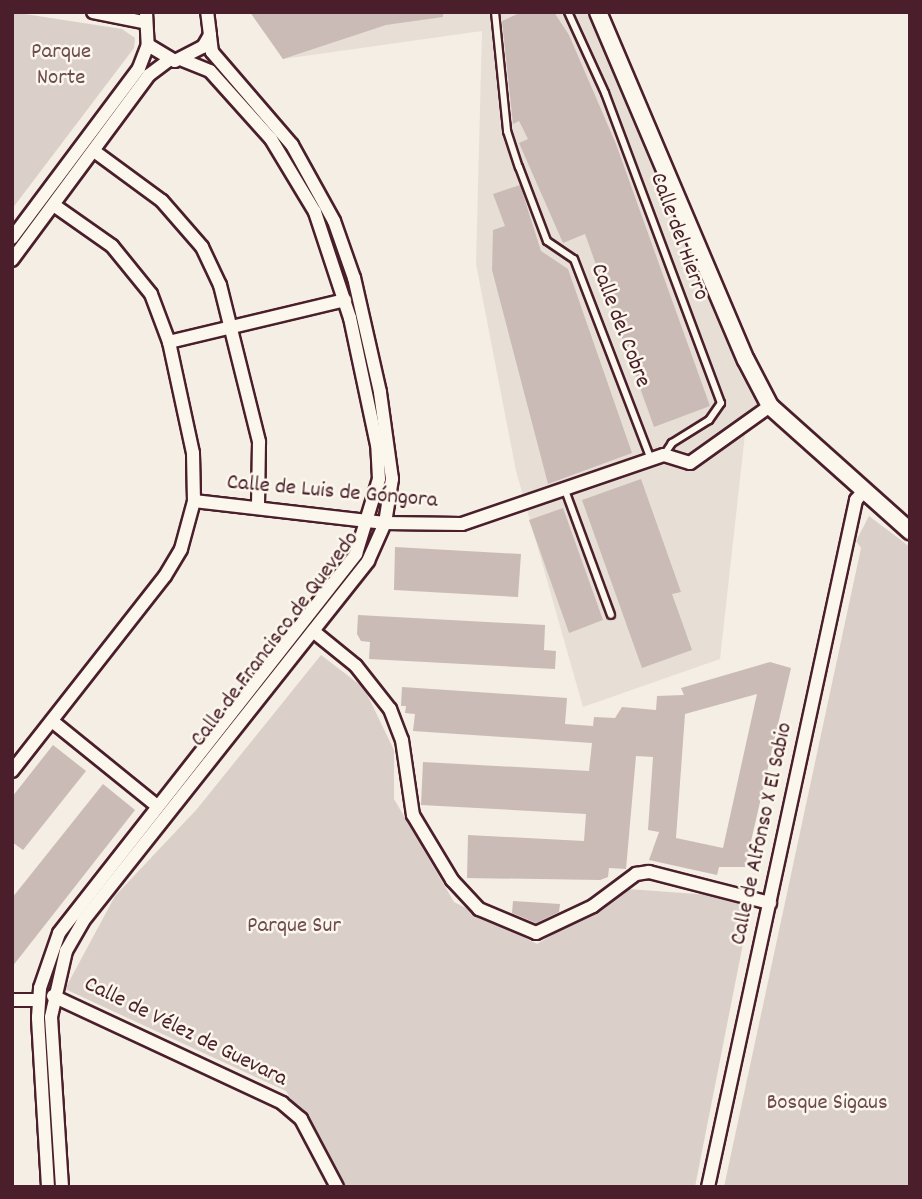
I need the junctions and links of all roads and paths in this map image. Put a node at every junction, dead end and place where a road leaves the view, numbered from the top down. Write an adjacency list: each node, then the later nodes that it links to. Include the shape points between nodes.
1 (93, 12): 6 (street)
2 (207, 12): 7 (street, Calle de Francisco de Quevedo)
3 (568, 12): 19 (lane, Calle del Hierro, via 605,93 721,403 709,420 672,443)
4 (598, 12): 18 (street, via 746,360)
5 (497, 13): 20 (lane, Calle del Cobre, via 507,131 519,167 547,241 574,259)
6 (144, 17): 8 (street)
7 (210, 35): 10 (street, via 195,55); 26 (street, Calle de Francisco de Quevedo, via 212,52 292,145 334,221 354,278 390,437 392,479)
8 (148, 45): 9 (street); 13 (street, via 139,68)
9 (169, 60): 10 (street); 11 (street, via 149,75)
10 (183, 60): 15 (street, Calle de Francisco de Quevedo, via 210,71 271,139 315,212)
11 (94, 151): 12 (street); 16 (street, via 162,201 187,228 220,285)
12 (55, 206): 14 (street); 17 (street, via 112,246 134,270 151,294)
13 (12, 238)
14 (12, 260)
15 (345, 300): 16 (street); 25 (street, Calle de Francisco de Quevedo, via 377,445 379,479)
16 (233, 327): 17 (street); 24 (street, via 259,443)
17 (169, 342): 23 (street, via 193,453)
18 (771, 406): 19 (street, Calle de Luis de Góngora, via 690,463); 22 (street)
19 (664, 455): 20 (street, Calle de Luis de Góngora)
20 (651, 460): 21 (street, Calle de Luis de Góngora)
21 (565, 491): 26 (street, Calle de Luis de Góngora, via 463,524); 28 (lane)
22 (863, 492): 27 (street); 33 (street, Calle de Alfonso X El Sabio, via 856,500)
23 (194, 501): 24 (street, Calle de Luis de Góngora); 30 (street, via 181,549 165,576)
24 (258, 508): 25 (street, Calle de Luis de Góngora)
25 (370, 521): 26 (street, Calle de Luis de Góngora); 32 (street, Calle de Francisco de Quevedo, via 356,554)
26 (385, 523): 29 (street, Calle de Francisco de Quevedo, via 368,561)
27 (910, 531)
28 (611, 615)
29 (313, 631): 33 (street, via 356,666 390,709 402,740 413,815 452,880 479,909 536,933 593,906 636,874 649,872); 34 (street, Calle de Francisco de Quevedo, via 83,921 66,951)
30 (52, 721): 31 (street); 32 (street)
31 (12, 771)
32 (157, 806): 36 (street, Calle de Francisco de Quevedo, via 58,933)
33 (770, 903): 40 (street, Calle de Alfonso X El Sabio)
34 (53, 996): 38 (street, Calle de Francisco de Quevedo); 39 (street, Calle de Vélez de Guevara, via 282,1102 301,1119)
35 (12, 1000): 36 (street)
36 (38, 1000): 37 (street, Calle de Francisco de Quevedo)
37 (48, 1187)
38 (62, 1187)
39 (337, 1187)
40 (708, 1187)

